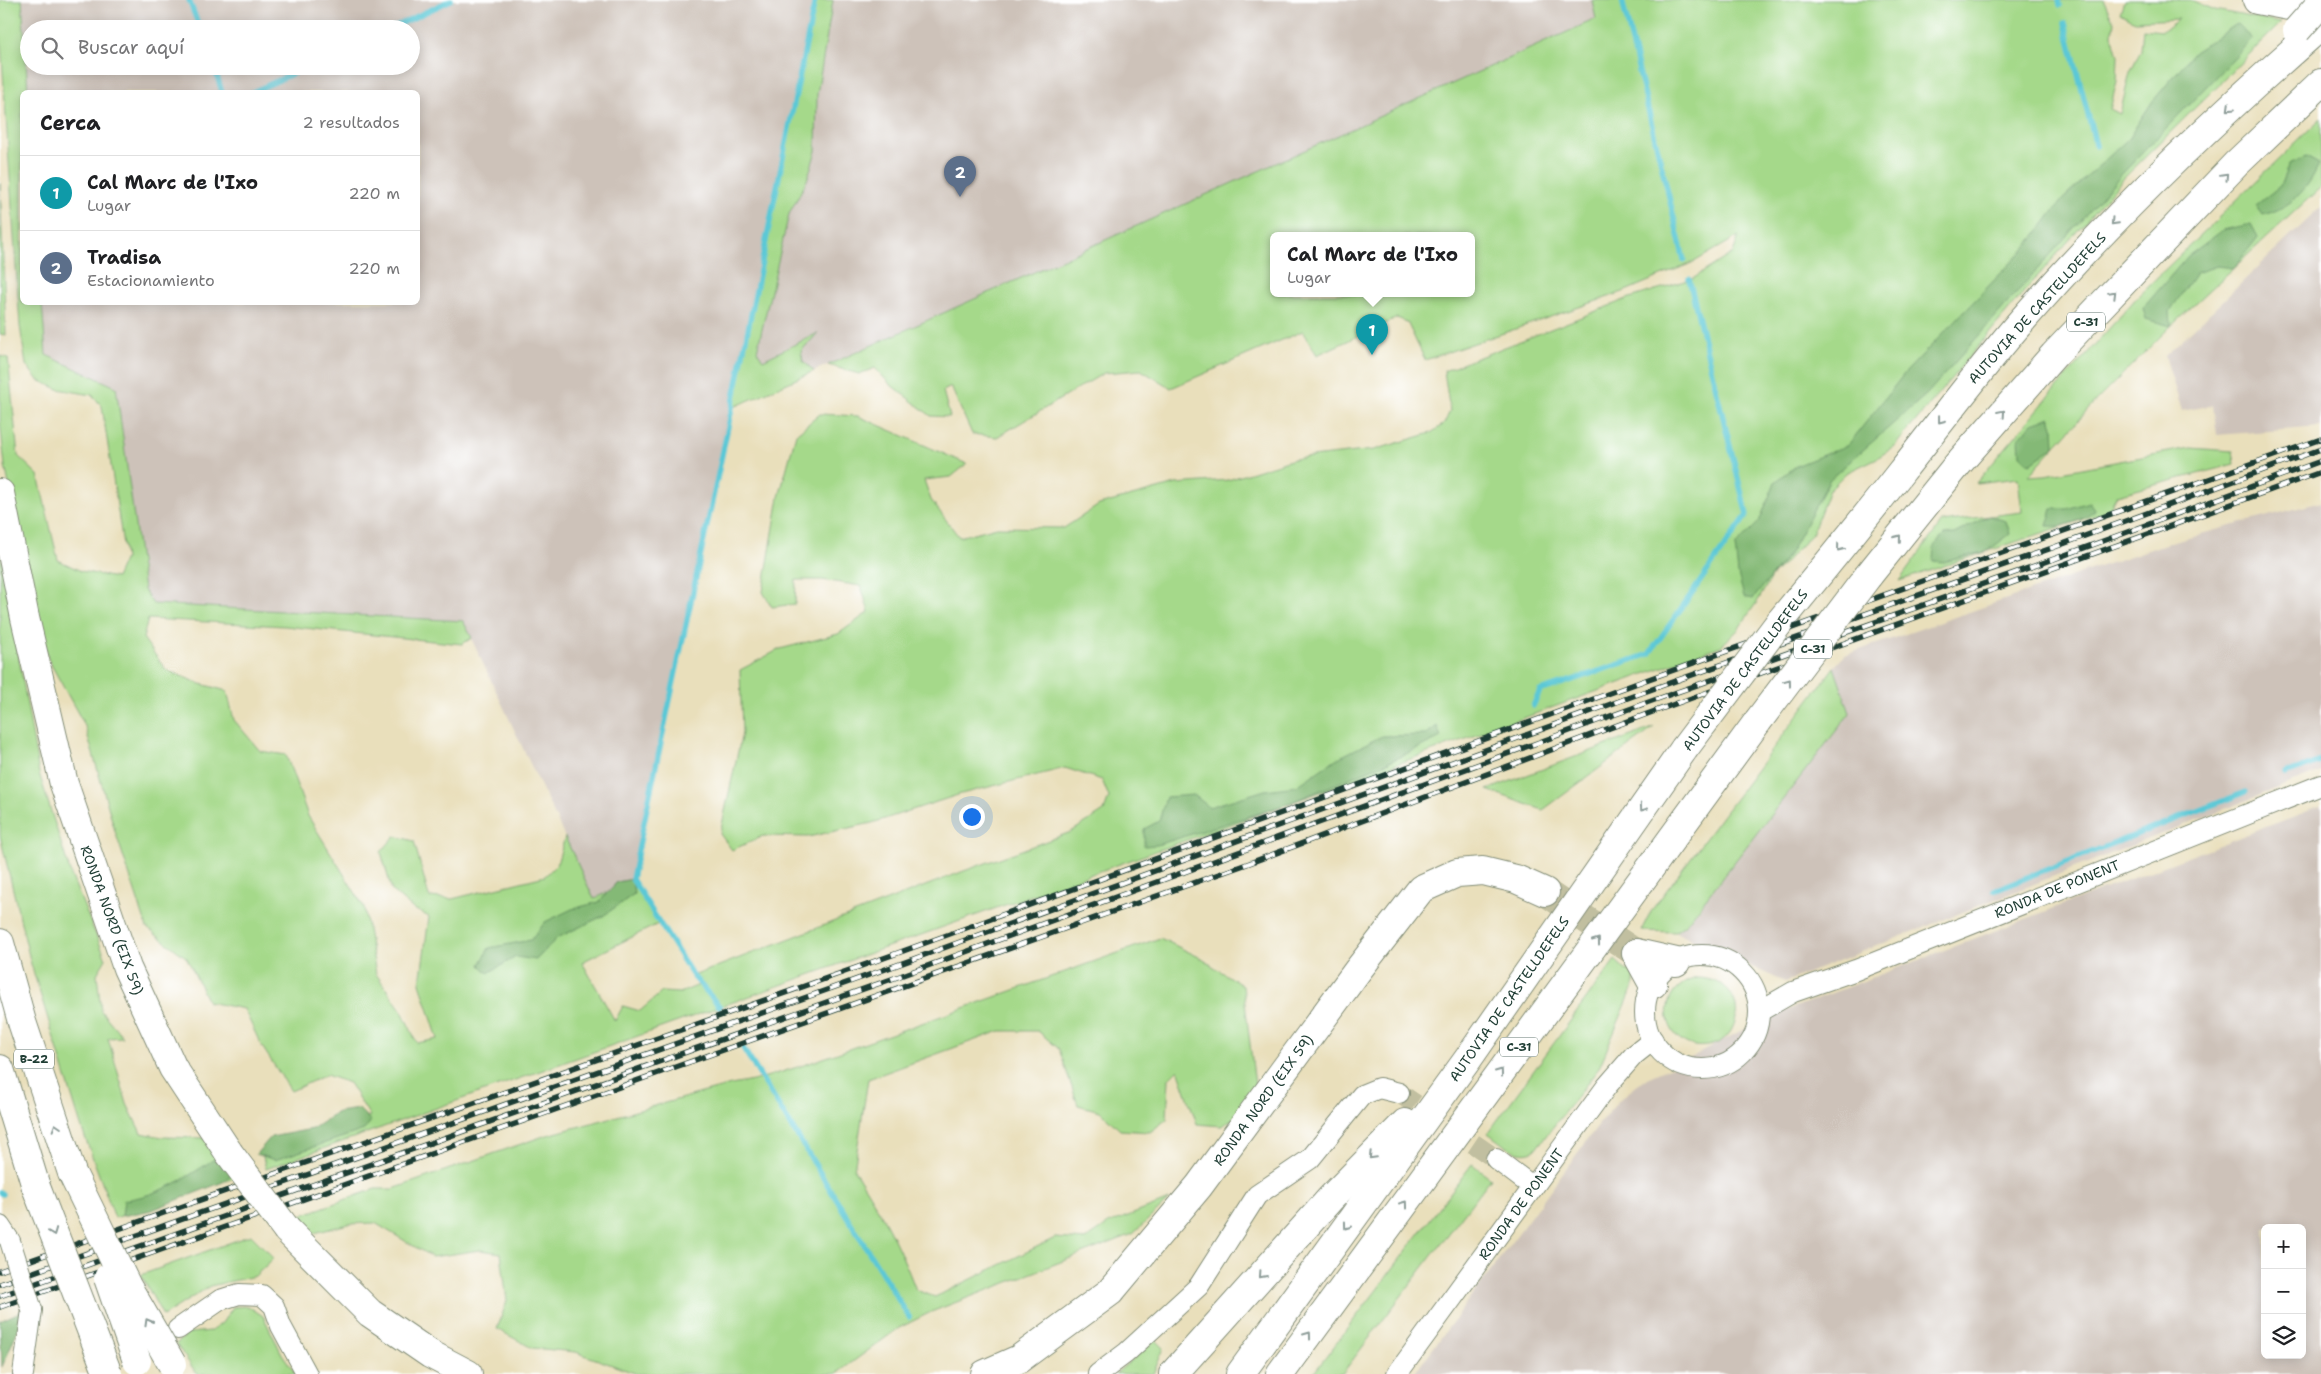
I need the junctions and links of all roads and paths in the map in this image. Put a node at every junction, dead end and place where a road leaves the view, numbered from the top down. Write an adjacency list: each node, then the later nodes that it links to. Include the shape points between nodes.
1 (2257, 0): 3 (main road)
2 (2321, 3): 3 (main road, AUTOVIA DE CASTELLDEFELS, bridge)
3 (2313, 25): 15 (main road, AUTOVIA DE CASTELLDEFELS / C-31, one-way to 15, bridge, via 2149,185 1981,368 1684,749)
4 (2321, 83): 33 (main road, C-31, one-way to 4, bridge, via 1758,721 1958,464 2054,354 2236,164)
5 (0, 494): 28 (main road, RONDA NORD (EIX 59), bridge, via 64,784 127,968 173,1068 228,1153 287,1230 370,1313 430,1354)
6 (2321, 785): 12 (street, RONDA DE PONENT, via 1856,970)
7 (1546, 892): 29 (main road, RONDA NORD (EIX 59), via 1516,879 1484,871 1457,873 1421,889 1199,1186 1110,1292 1019,1359)
8 (0, 943): 19 (main road, B-22, one-way to 8, via 22,1022)
9 (1676, 962): 10 (main road, via 1636,953); 11 (street, via 1694,956 1714,956 1732,963)
10 (1653, 984): 14 (street, via 1645,1012)
11 (1753, 987): 12 (street, RONDA DE PONENT); 13 (street)
12 (1793, 992): 13 (street, RONDA DE PONENT)
13 (1760, 1011): 14 (street, via 1754,1038 1743,1052 1729,1063 1713,1068 1695,1069 1678,1064 1663,1054)
14 (1653, 1040): 20 (street, RONDA DE PONENT, via 1607,1086)
15 (1468, 1059): 31 (main road, one-way to 31, via 1331,1198); 32 (main road, AUTOVIA DE CASTELLDEFELS / C-31, one-way to 32)
16 (0, 1069): 26 (main road, B-22, one-way to 26, bridge, via 36,1186)
17 (1399, 1092): 30 (street, via 1379,1088 1362,1094 1310,1159 1258,1195 1199,1286 1126,1353)
18 (1496, 1159): 20 (street)
19 (72, 1173): 23 (main road, B-22, bridge); 24 (main road, one-way to 19, bridge, via 127,1286)
20 (1533, 1187): 34 (street, RONDA DE PONENT)
21 (5, 1234): 25 (street, bridge, via 32,1310)
22 (178, 1329): 27 (street, via 220,1300 238,1294 262,1295 274,1306)
23 (140, 1368)
24 (176, 1369)
25 (23, 1374)
26 (108, 1374)
27 (307, 1374)
28 (468, 1374)
29 (985, 1374)
30 (1098, 1374)
31 (1173, 1374)
32 (1240, 1374)
33 (1280, 1374)
34 (1397, 1374)

